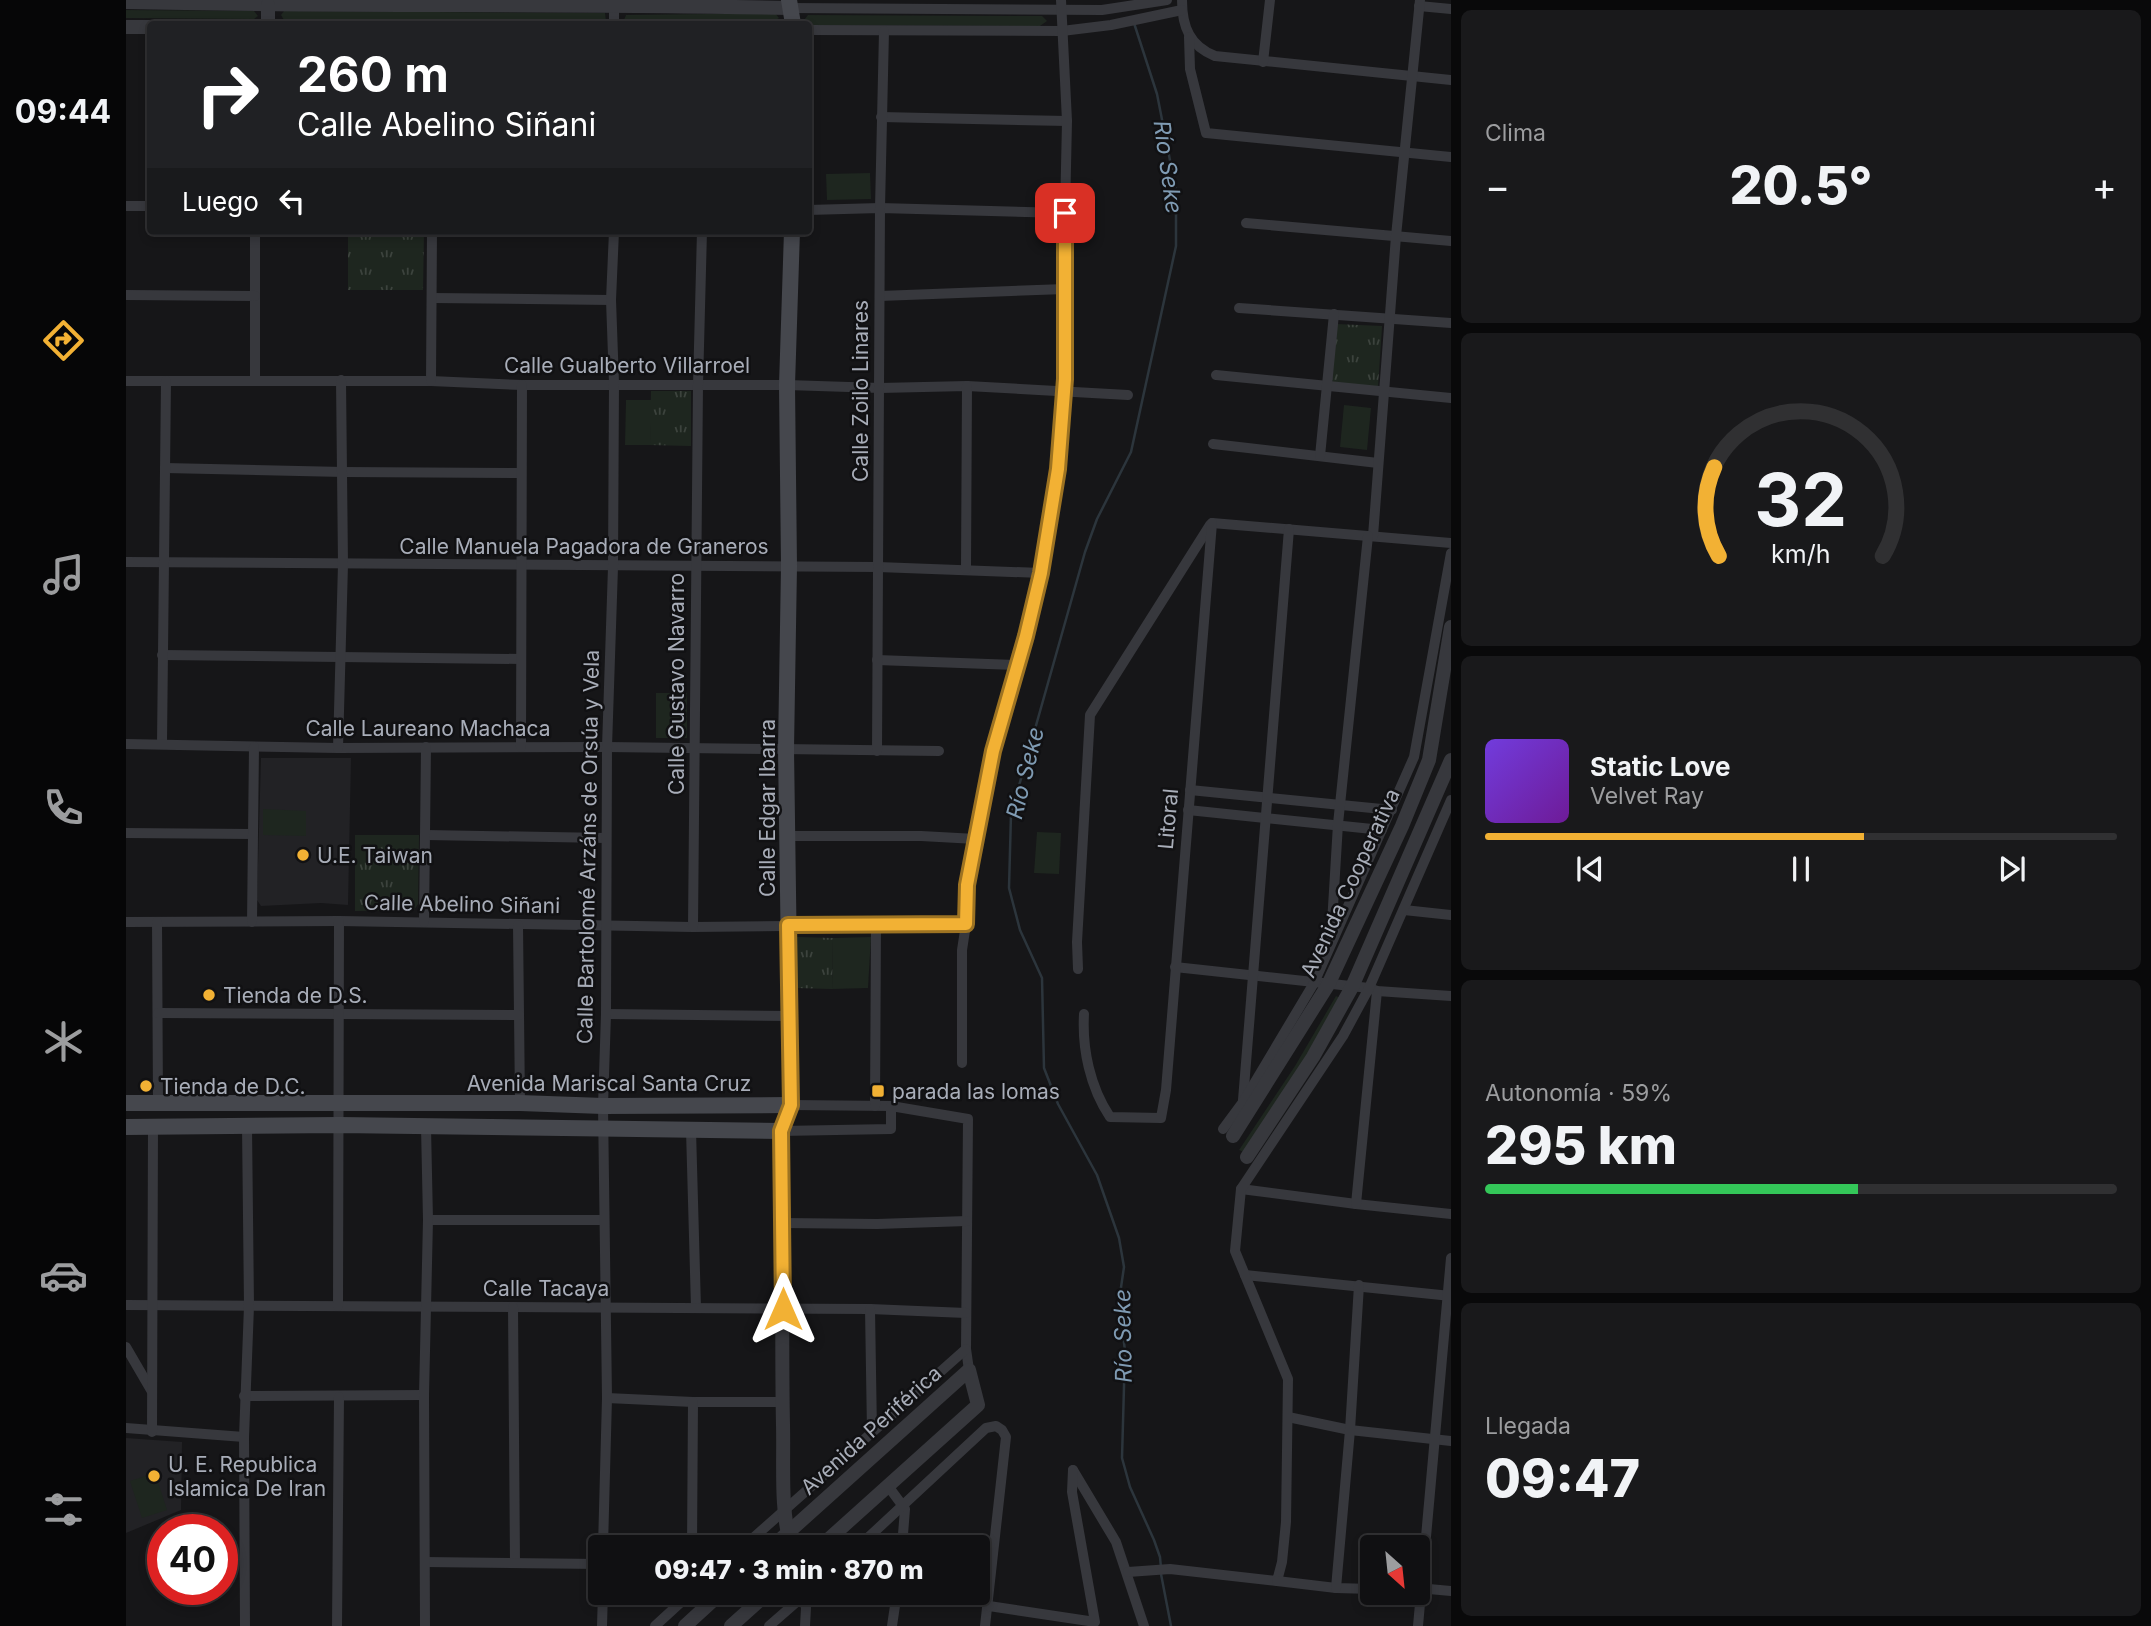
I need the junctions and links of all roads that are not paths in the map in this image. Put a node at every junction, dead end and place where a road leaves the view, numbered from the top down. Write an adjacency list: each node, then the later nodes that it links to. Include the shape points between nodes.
1 (1167, 0): 12 (street)
2 (1270, 0): 23 (street)
3 (126, 2): 4 (street)
4 (267, 2): 5 (street); 14 (street)
5 (444, 2): 6 (street)
6 (614, 2): 8 (street); 15 (street)
7 (1419, 3): 13 (street); 24 (street)
8 (789, 4): 9 (street)
9 (966, 5): 10 (street)
10 (1061, 5): 12 (street); 21 (street)
11 (1182, 5): 16 (street, via 1158,16); 22 (street)
12 (1105, 6): 16 (street)
13 (1451, 9)
14 (268, 21)
15 (614, 21)
16 (1107, 25): 21 (street)
17 (126, 27): 18 (street)
18 (147, 27)
19 (812, 30): 20 (street)
20 (884, 30): 21 (street); 26 (street, Calle Zoilo Linares)
21 (1062, 31): 27 (street)
22 (1189, 37): 23 (street, via 1215,56); 28 (street, via 1190,69 1206,133)
23 (1263, 62): 24 (street)
24 (1413, 77): 25 (street); 28 (street)
25 (1451, 80)
26 (881, 117): 27 (street); 32 (street, Calle Zoilo Linares)
27 (1067, 121): 34 (street)
28 (1406, 153): 29 (street); 41 (street)
29 (1451, 157)
30 (126, 206): 31 (street)
31 (147, 206)
32 (880, 208): 33 (street); 34 (street); 46 (street, Calle Zoilo Linares)
33 (812, 210)
34 (1065, 213): 43 (street)
35 (1246, 223): 41 (street)
36 (255, 235): 45 (street)
37 (432, 235): 47 (street)
38 (614, 235): 48 (street, Calle Bartolomé Arzáns de Orsúa y Vela)
39 (702, 235): 62 (street, Calle Gustavo Navarro)
40 (792, 235): 61 (main road, Calle Edgar Ibarra)
41 (1396, 236): 42 (street); 51 (street)
42 (1451, 241)
43 (1065, 289): 46 (street); 66 (street)
44 (126, 295): 45 (street)
45 (255, 296): 57 (street)
46 (880, 296): 65 (street, Calle Zoilo Linares)
47 (432, 298): 48 (street); 58 (street)
48 (611, 300): 59 (street, Calle Bartolomé Arzáns de Orsúa y Vela)
49 (1239, 308): 50 (street)
50 (1334, 314): 51 (street); 64 (street)
51 (1390, 319): 52 (street); 67 (street)
52 (1451, 323)
53 (1216, 375): 64 (street)
54 (341, 380): 57 (street, Calle Gualberto Villarroel); 58 (street, Calle Gualberto Villarroel); 74 (street)
55 (126, 381): 56 (street, Calle Gualberto Villarroel)
56 (166, 381): 57 (street, Calle Gualberto Villarroel); 73 (street)
57 (255, 381)
58 (431, 381): 60 (street, Calle Gualberto Villarroel)
59 (614, 383): 60 (street, Calle Gualberto Villarroel); 62 (street, Calle Gualberto Villarroel); 87 (street, Calle Bartolomé Arzáns de Orsúa y Vela)
60 (522, 384): 75 (street)
61 (787, 384): 62 (street, Calle Gualberto Villarroel); 65 (street, Calle Gualberto Villarroel); 86 (main road, Calle Edgar Ibarra)
62 (698, 385): 85 (street, Calle Gustavo Navarro)
63 (967, 386): 65 (street, Calle Gualberto Villarroel); 66 (street, Calle Gualberto Villarroel); 89 (street)
64 (1327, 386): 67 (street); 71 (street)
65 (880, 388): 88 (street, Calle Zoilo Linares)
66 (1064, 393): 68 (street, Calle Gualberto Villarroel); 90 (street, via 1058,469)
67 (1384, 393): 69 (street); 72 (street)
68 (1128, 395)
69 (1451, 398)
70 (1213, 444): 71 (street)
71 (1320, 456): 72 (street)
72 (1378, 463): 78 (street)
73 (165, 468): 74 (street); 82 (street)
74 (344, 472): 75 (street); 83 (street)
75 (521, 473): 84 (street)
76 (1212, 523): 77 (street); 109 (street, Litoral); 141 (street, via 1090,715)
77 (1289, 529): 78 (street); 110 (street)
78 (1370, 536): 79 (street); 112 (street)
79 (1451, 543)
80 (1451, 553): 114 (street, via 1414,757)
81 (126, 562): 82 (street, Calle Manuela Pagadora de Graneros)
82 (163, 563): 83 (street, Calle Manuela Pagadora de Graneros); 92 (street)
83 (343, 564): 84 (street, Calle Manuela Pagadora de Graneros); 93 (street)
84 (521, 566): 87 (street, Calle Manuela Pagadora de Graneros); 94 (street)
85 (696, 566): 86 (street, Calle Manuela Pagadora de Graneros); 87 (street, Calle Manuela Pagadora de Graneros); 103 (street, Calle Gustavo Navarro)
86 (789, 566): 88 (street, Calle Manuela Pagadora de Graneros); 105 (main road, Calle Edgar Ibarra)
87 (613, 567): 102 (street, Calle Bartolomé Arzáns de Orsúa y Vela)
88 (878, 567): 89 (street, Calle Manuela Pagadora de Graneros); 95 (street, Calle Zoilo Linares)
89 (966, 569): 90 (street, Calle Manuela Pagadora de Graneros)
90 (1041, 573): 96 (street)
91 (1451, 627): 143 (street, Avenida Cooperativa, via 1429,760 1402,826)
92 (162, 655): 93 (street); 97 (street)
93 (342, 657): 94 (street); 104 (street)
94 (521, 659): 101 (street)
95 (877, 660): 96 (street); 106 (street, Calle Zoilo Linares)
96 (1017, 665): 125 (street, via 993,751)
97 (162, 743): 98 (street, Calle Laureano Machaca); 99 (street, Calle Laureano Machaca)
98 (126, 744)
99 (254, 747): 104 (street, Calle Laureano Machaca); 119 (street)
100 (426, 747): 101 (street, Calle Laureano Machaca); 104 (street, Calle Laureano Machaca); 121 (street)
101 (521, 747): 102 (street, Calle Laureano Machaca)
102 (607, 747): 103 (street, Calle Laureano Machaca); 124 (street, Calle Bartolomé Arzáns de Orsúa y Vela)
103 (695, 747): 105 (street, Calle Laureano Machaca); 138 (street, Calle Gustavo Navarro)
104 (338, 748)
105 (786, 749): 106 (street, Calle Laureano Machaca); 123 (main road, Calle Edgar Ibarra)
106 (877, 751): 107 (street, Calle Laureano Machaca)
107 (939, 751)
108 (1451, 760): 144 (street, Avenida Cooperativa)
109 (1190, 790): 110 (street); 113 (street, Litoral)
110 (1267, 797): 112 (street); 115 (street)
111 (1451, 800): 120 (street)
112 (1340, 805): 114 (street); 116 (street)
113 (1188, 810): 115 (street); 140 (street, Litoral)
114 (1392, 810): 117 (street)
115 (1265, 817): 116 (street); 142 (street)
116 (1338, 824): 117 (street); 139 (street)
117 (1382, 830): 139 (street)
118 (126, 833): 119 (street)
119 (252, 834): 131 (street)
120 (1437, 834): 122 (street); 126 (street)
121 (426, 835): 124 (street); 132 (street)
122 (1451, 835)
123 (787, 836): 125 (street); 136 (main road, Calle Edgar Ibarra)
124 (606, 838): 133 (street, Calle Bartolomé Arzáns de Orsúa y Vela)
125 (976, 839): 134 (street, via 967,885)
126 (1404, 910): 127 (street); 145 (street)
127 (1451, 915)
128 (339, 921): 131 (street, Calle Abelino Siñani); 132 (street, Calle Abelino Siñani); 148 (street)
129 (126, 922): 130 (street, Calle Abelino Siñani)
130 (157, 922): 131 (street, Calle Abelino Siñani); 147 (street)
131 (252, 922)
132 (424, 922): 135 (street, Calle Abelino Siñani)
133 (605, 924): 135 (street, Calle Abelino Siñani); 138 (street, Calle Abelino Siñani); 149 (street, Calle Bartolomé Arzáns de Orsúa y Vela)
134 (966, 924): 137 (street, Calle Abelino Siñani); 153 (street)
135 (518, 925): 151 (street)
136 (788, 925): 137 (street, Calle Abelino Siñani); 138 (street, Calle Abelino Siñani); 152 (main road, Calle Edgar Ibarra)
137 (876, 925): 161 (street)
138 (693, 927)
139 (1333, 942): 143 (street)
140 (1175, 967): 142 (street); 150 (street, Litoral, via 1161,1118 1111,1117 1092,1078)
141 (1078, 969)
142 (1254, 976): 143 (street); 154 (street)
143 (1321, 984): 144 (street); 154 (street); 171 (street, Avenida Cooperativa)
144 (1352, 987): 145 (street); 172 (street, Avenida Cooperativa, via 1313,1057)
145 (1373, 990): 146 (street); 173 (street); 174 (street)
146 (1451, 996)
147 (158, 1013): 148 (street); 156 (street)
148 (338, 1013): 151 (street); 158 (street)
149 (606, 1014): 152 (street); 160 (street, Calle Bartolomé Arzáns de Orsúa y Vela)
150 (1084, 1014)
151 (519, 1015): 157 (street)
152 (790, 1016): 159 (main road, Calle Edgar Ibarra)
153 (962, 1063)
154 (1243, 1102): 171 (street)
155 (126, 1103): 156 (main road, Avenida Mariscal Santa Cruz)
156 (158, 1103): 158 (main road, Avenida Mariscal Santa Cruz)
157 (520, 1103): 158 (main road, Avenida Mariscal Santa Cruz); 160 (main road, Avenida Mariscal Santa Cruz)
158 (339, 1104): 163 (street)
159 (791, 1105): 160 (main road, Avenida Mariscal Santa Cruz); 161 (street, Avenida Mariscal Santa Cruz); 170 (main road, Calle Edgar Ibarra)
160 (603, 1106): 168 (street, Calle Bartolomé Arzáns de Orsúa y Vela)
161 (875, 1106): 162 (street, Avenida Mariscal Santa Cruz)
162 (891, 1106): 170 (street, Avenida Mariscal Santa Cruz, via 891,1129); 178 (street, via 968,1119)
163 (339, 1125): 164 (main road, Avenida Mariscal Santa Cruz); 167 (main road, Avenida Mariscal Santa Cruz); 187 (street)
164 (247, 1126): 166 (main road, Avenida Mariscal Santa Cruz); 186 (street)
165 (126, 1127): 166 (main road, Avenida Mariscal Santa Cruz)
166 (153, 1127): 185 (street)
167 (426, 1127): 168 (main road, Avenida Mariscal Santa Cruz); 176 (street)
168 (604, 1130): 169 (main road, Avenida Mariscal Santa Cruz); 177 (street, Calle Bartolomé Arzáns de Orsúa y Vela)
169 (691, 1130): 170 (main road, Avenida Mariscal Santa Cruz); 191 (street)
170 (781, 1131): 179 (street, Calle Edgar Ibarra)
171 (1228, 1133)
172 (1247, 1157)
173 (1241, 1189): 174 (street); 181 (street, via 1235,1251)
174 (1356, 1204): 175 (street)
175 (1451, 1214)
176 (428, 1220): 177 (street); 188 (street)
177 (603, 1220): 190 (street, Calle Bartolomé Arzáns de Orsúa y Vela)
178 (967, 1221): 179 (street); 194 (street)
179 (783, 1223): 192 (street, Calle Edgar Ibarra)
180 (1451, 1258): 183 (street)
181 (1245, 1275): 182 (street); 205 (street, via 1288,1379)
182 (1359, 1285): 183 (street); 207 (street)
183 (1450, 1296): 211 (street)
184 (126, 1306): 185 (street, Calle Tacaya)
185 (153, 1306): 186 (street, Calle Tacaya); 198 (street)
186 (249, 1306): 187 (street, Calle Tacaya); 200 (street)
187 (338, 1306): 188 (street, Calle Tacaya)
188 (426, 1307): 189 (street, Calle Tacaya); 199 (street)
189 (513, 1307): 190 (street, Calle Tacaya); 226 (street)
190 (605, 1308): 191 (street, Calle Tacaya); 202 (street, Calle Bartolomé Arzáns de Orsúa y Vela)
191 (696, 1308): 192 (street, Calle Tacaya)
192 (783, 1309): 193 (street, Calle Tacaya); 204 (street, Calle Edgar Ibarra)
193 (870, 1309): 194 (street, Calle Tacaya); 209 (street)
194 (966, 1313): 196 (street)
195 (126, 1347): 198 (street)
196 (966, 1349): 197 (street); 209 (street)
197 (968, 1370): 213 (street, Avenida Periférica, via 978,1405); 220 (street, Avenida Periférica)
198 (152, 1391): 208 (street)
199 (424, 1395): 201 (street); 225 (street)
200 (244, 1396): 201 (street); 210 (street)
201 (339, 1397): 244 (street)
202 (607, 1398): 203 (street); 216 (street, Calle Bartolomé Arzáns de Orsúa y Vela)
203 (692, 1402): 204 (street); 217 (street)
204 (783, 1402): 215 (street, Calle Edgar Ibarra)
205 (1288, 1417): 207 (street); 229 (street, via 1286,1522)
206 (126, 1429): 208 (street)
207 (1350, 1430): 211 (street); 230 (street)
208 (152, 1432): 210 (street)
209 (872, 1432): 215 (street)
210 (244, 1437): 243 (street)
211 (1434, 1440): 212 (street); 224 (street)
212 (1451, 1441)
213 (888, 1486): 214 (street); 221 (street, Avenida Periférica)
214 (904, 1504): 222 (street); 223 (street); 242 (street, via 986,1428 1002,1430 1006,1437)
215 (785, 1509): 218 (street); 219 (street, Calle Edgar Ibarra)
216 (603, 1535)
217 (692, 1535)
218 (756, 1535)
219 (788, 1535)
220 (794, 1535)
221 (833, 1535)
222 (871, 1535)
223 (904, 1535)
224 (1424, 1535)
225 (425, 1562): 226 (street); 245 (street)
226 (515, 1563): 227 (street)
227 (588, 1564)
228 (1128, 1572): 229 (street, via 1170,1569); 242 (street, via 1116,1542 1073,1470 1072,1492 1095,1622); 254 (street)
229 (1277, 1581): 230 (street)
230 (1336, 1588): 231 (street)
231 (1360, 1589)
232 (1430, 1589): 233 (street)
233 (1451, 1591)
234 (603, 1605): 246 (street)
235 (679, 1605): 247 (street)
236 (708, 1605): 248 (street)
237 (754, 1605): 249 (street)
238 (793, 1605): 250 (street)
239 (806, 1605): 251 (street)
240 (895, 1605): 252 (street)
241 (1419, 1605): 255 (street)
242 (989, 1606): 253 (street)
243 (245, 1626)
244 (337, 1626)
245 (425, 1626)
246 (602, 1626)
247 (655, 1626)
248 (685, 1626)
249 (731, 1626)
250 (769, 1626)
251 (805, 1626)
252 (892, 1626)
253 (985, 1626)
254 (1144, 1626)
255 (1418, 1626)

